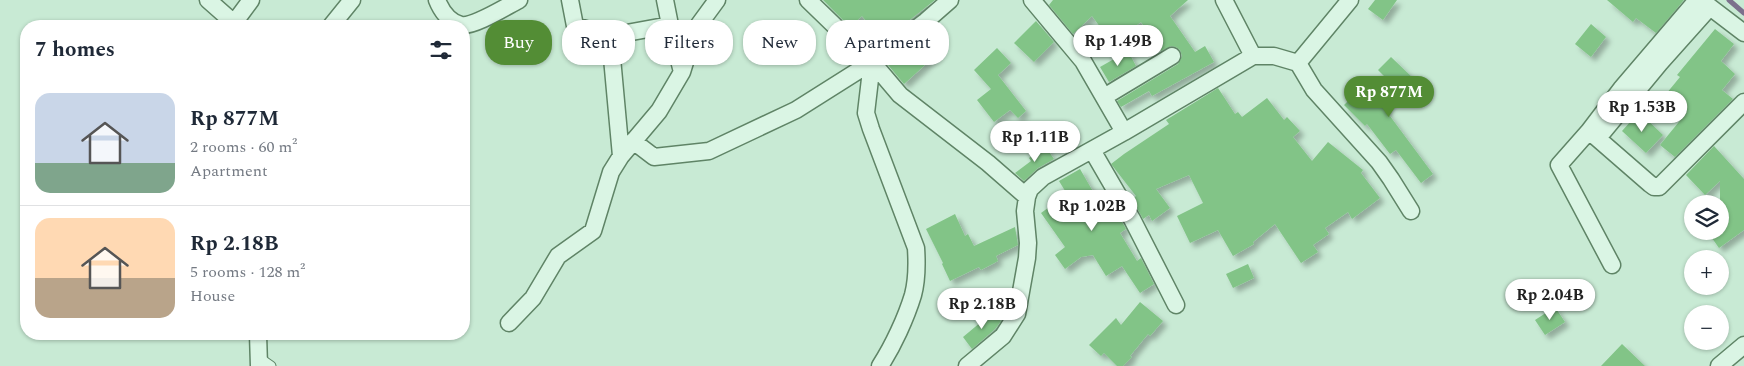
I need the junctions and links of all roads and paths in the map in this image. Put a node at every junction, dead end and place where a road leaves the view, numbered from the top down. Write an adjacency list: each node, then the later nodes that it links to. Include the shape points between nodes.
1 (208, 0): 15 (street)
2 (251, 0): 16 (street)
3 (352, 0): 17 (street)
4 (437, 0): 18 (street, via 442,12)
5 (519, 0): 23 (street)
6 (570, 0): 19 (street)
7 (664, 0): 20 (street)
8 (717, 0): 33 (street, via 695,30)
9 (808, 0): 21 (street)
10 (950, 0): 22 (street)
11 (1032, 0): 34 (street, via 1083,61)
12 (1224, 0): 26 (street)
13 (1350, 0): 27 (street)
14 (1703, 2): 24 (street); 37 (street, via 1621,90)
15 (232, 20)
16 (239, 20)
17 (336, 20)
18 (451, 20)
19 (574, 20)
20 (669, 20)
21 (829, 20)
22 (927, 20)
23 (470, 24)
24 (1744, 33)
25 (1172, 56): 34 (street)
26 (1253, 56): 27 (street, via 1274,56); 36 (street)
27 (1298, 63): 42 (street, via 1314,90 1379,162)
28 (612, 65): 40 (street)
29 (680, 65): 33 (street)
30 (867, 65): 38 (street, via 796,110 709,151 654,157)
31 (872, 65): 50 (street, via 866,113 916,248 917,266 913,294)
32 (875, 65): 41 (street, via 900,95 988,163)
33 (682, 72): 38 (street, via 659,111)
34 (1104, 97): 36 (street)
35 (1744, 102): 37 (street, via 1659,187 1650,184)
36 (1124, 132): 39 (street)
37 (1594, 134): 43 (street, via 1559,165)
38 (633, 141): 40 (street)
39 (1092, 150): 41 (street, via 1043,177); 44 (street)
40 (620, 156): 45 (street, via 611,172 593,231 558,256 533,298)
41 (1026, 197): 51 (street, via 1027,258 1017,314 1003,336)
42 (1411, 211)
43 (1612, 266)
44 (1176, 305)
45 (509, 323)
46 (258, 340): 48 (street)
47 (1744, 345): 52 (street)
48 (258, 361): 49 (lane)
49 (271, 366)
50 (880, 366)
51 (967, 366)
52 (1719, 366)

